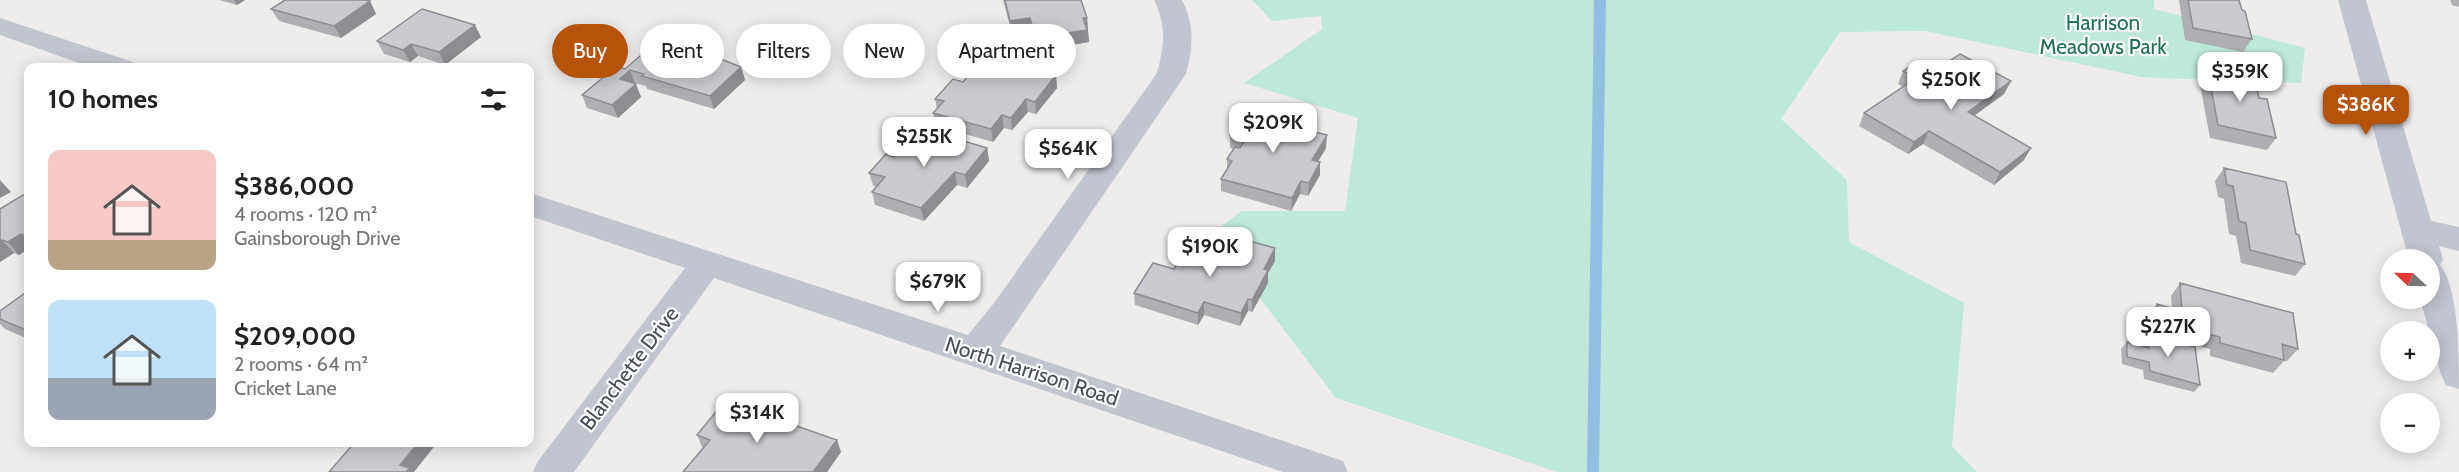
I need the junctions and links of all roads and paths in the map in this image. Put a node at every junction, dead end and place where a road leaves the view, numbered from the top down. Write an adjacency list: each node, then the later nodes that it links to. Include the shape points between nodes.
1 (1168, 0): 10 (street, via 1177,15 1179,43 1171,74)
2 (2352, 0): 7 (street)
3 (0, 26): 4 (street)
4 (108, 63)
5 (534, 205): 8 (street, North Harrison Road)
6 (2459, 239): 7 (street)
7 (2422, 245)
8 (706, 264): 10 (street, North Harrison Road); 12 (street, Blanchette Drive)
9 (2440, 309): 11 (street)
10 (974, 353): 13 (street, North Harrison Road)
11 (2459, 375)
12 (552, 472)
13 (1329, 472)

